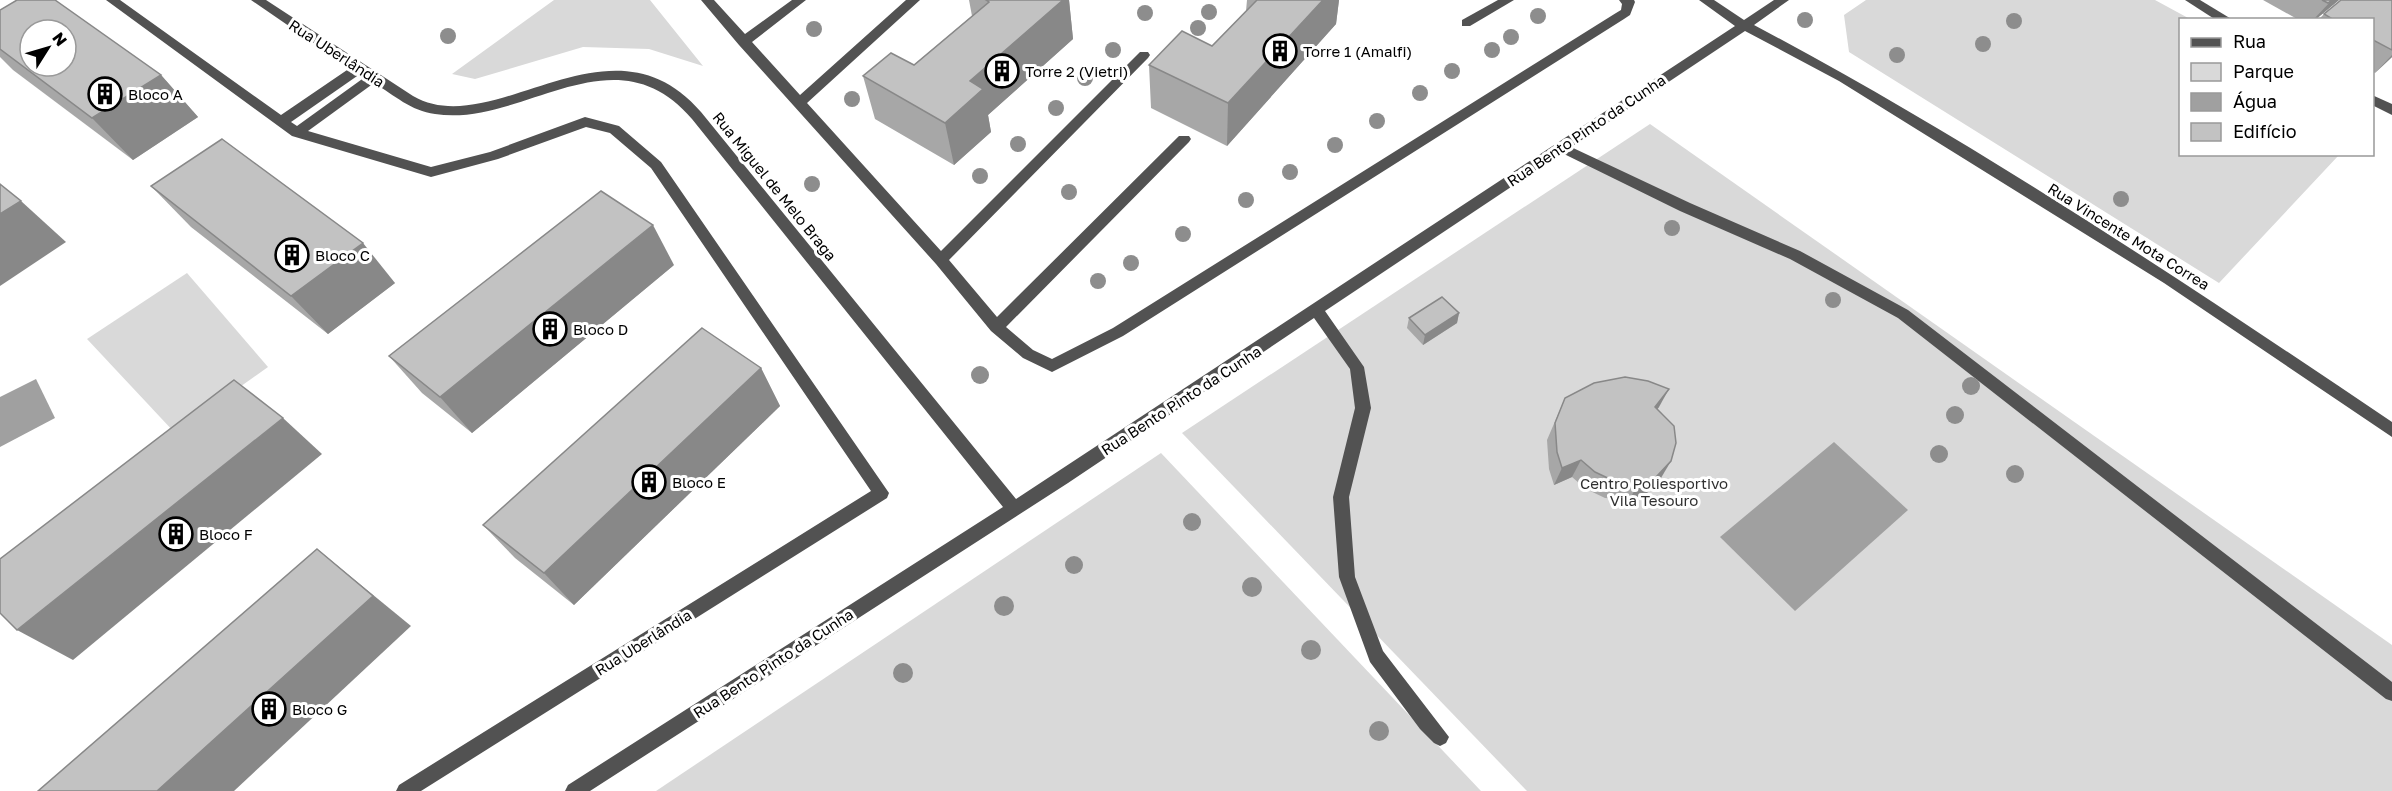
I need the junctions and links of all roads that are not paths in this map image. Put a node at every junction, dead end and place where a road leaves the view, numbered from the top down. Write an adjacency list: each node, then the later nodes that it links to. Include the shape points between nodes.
1 (112, 0): 22 (street)
2 (257, 0): 16 (street, Rua Uberlândia)
3 (707, 0): 14 (street)
4 (800, 0): 14 (street)
5 (914, 0): 19 (street)
6 (1508, 0): 12 (street)
7 (1625, 0): 28 (street, via 1629,2 1626,12 1620,16 1118,332 1052,366 1028,354)
8 (1705, 0): 13 (street, Rua Vincente Mota Correa)
9 (1783, 0): 13 (street, Rua Bento Pinto da Cunha)
10 (2191, 0): 11 (street)
11 (2223, 18)
12 (1466, 23)
13 (1743, 25): 25 (street, Rua Bento Pinto da Cunha); 29 (street, Rua Vincente Mota Correa, via 1843,78 2169,279)
14 (743, 42): 19 (street)
15 (1144, 55): 26 (street)
16 (359, 68): 17 (street, Rua Uberlândia); 22 (street)
17 (374, 77): 20 (street, Rua Uberlândia); 23 (street)
18 (2374, 100): 21 (street)
19 (799, 103): 26 (street)
20 (418, 105): 30 (street, Rua Miguel de Melo Braga, via 438,110 472,109 600,75 634,78 666,89 687,104)
21 (2392, 110)
22 (281, 122): 23 (street)
23 (297, 133): 33 (street, Rua Uberlândia, via 431,172 502,153 585,122 614,129 656,165 881,493)
24 (1184, 140): 28 (street)
25 (1560, 147): 27 (street, Rua Bento Pinto da Cunha); 31 (street, via 1795,255 1903,314)
26 (941, 260): 28 (street)
27 (1317, 311): 30 (street, Rua Bento Pinto da Cunha); 32 (street, via 1357,367 1363,408 1341,498 1347,577 1376,656)
28 (996, 327)
29 (2392, 430)
30 (1013, 508): 34 (street, Rua Bento Pinto da Cunha)
31 (2392, 693)
32 (1440, 737)
33 (405, 791)
34 (574, 791)

